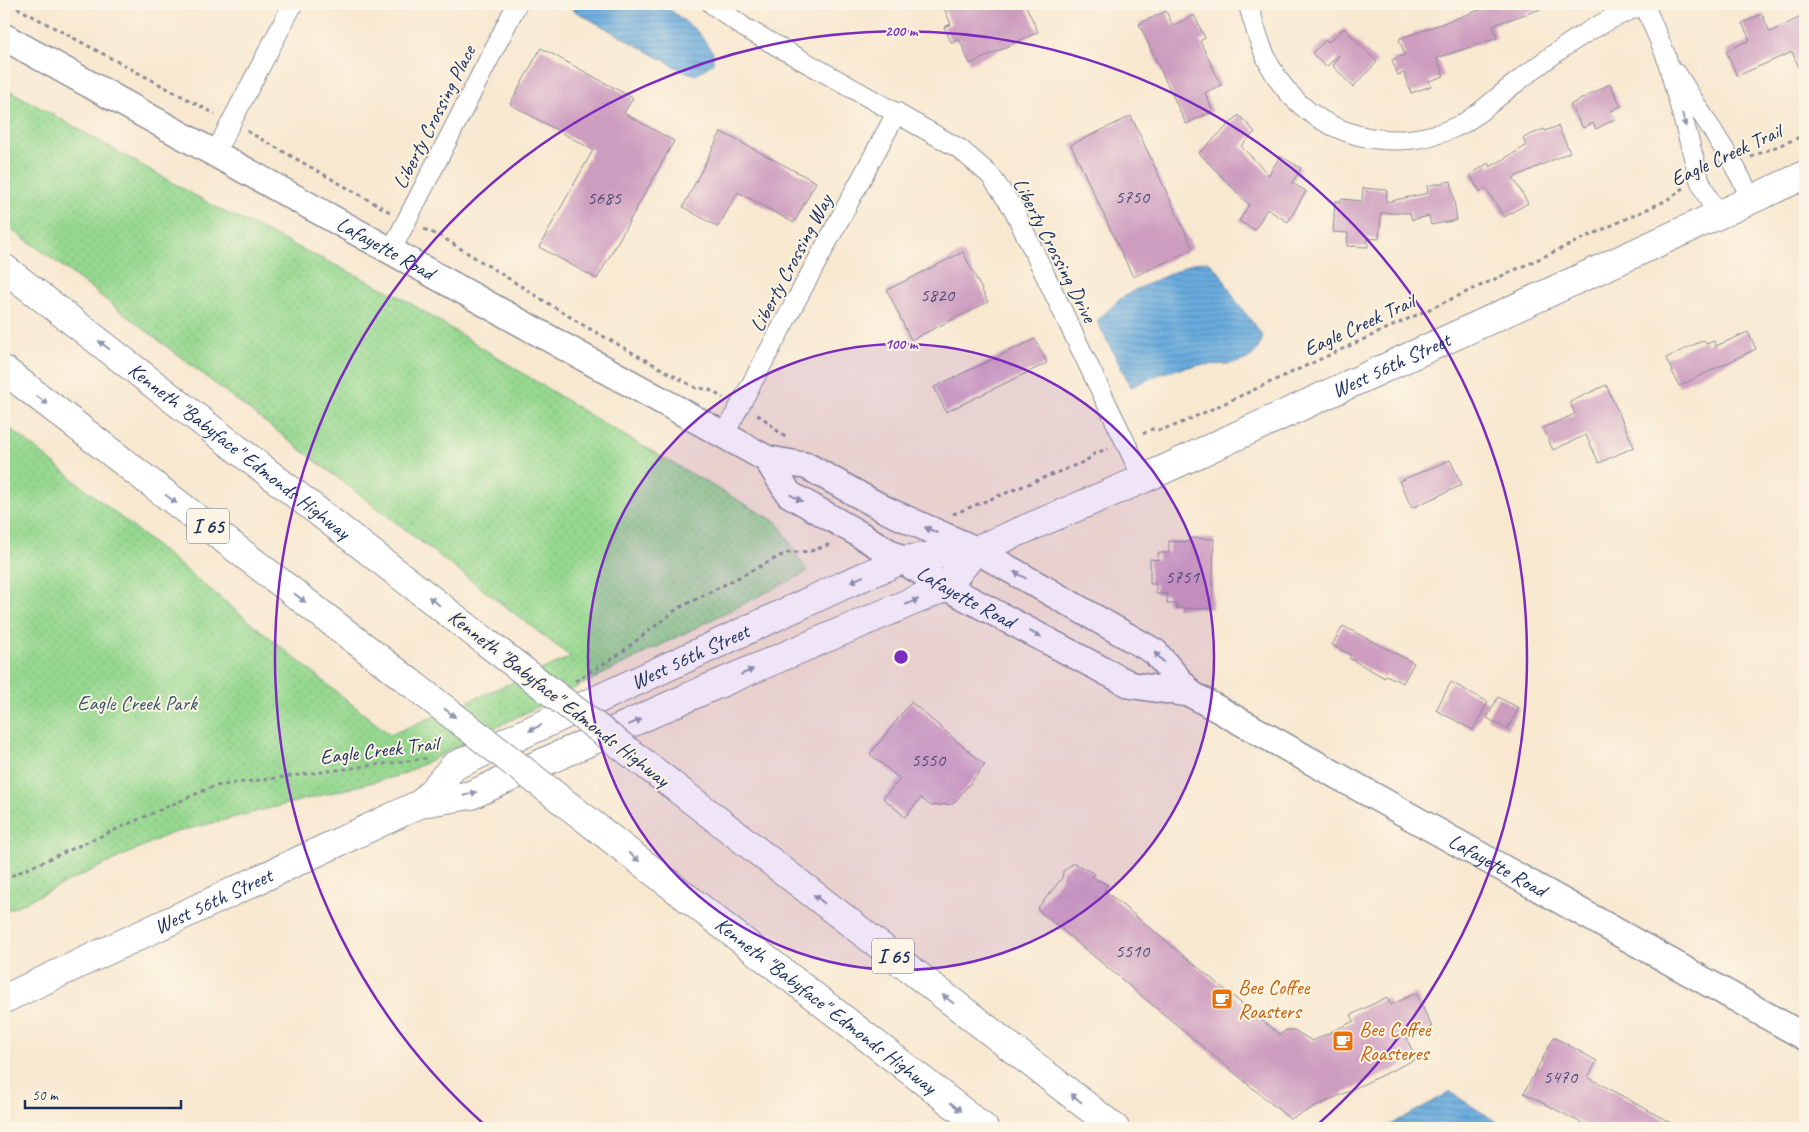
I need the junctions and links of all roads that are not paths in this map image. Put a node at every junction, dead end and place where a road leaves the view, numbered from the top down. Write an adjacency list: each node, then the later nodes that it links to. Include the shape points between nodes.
1 (293, 4): 9 (street)
2 (517, 4): 13 (street, Liberty Crossing Place)
3 (712, 4): 8 (street, Liberty Crossing Drive, via 745,28)
4 (1248, 4): 5 (street, via 1268,62 1296,102 1329,125 1347,133 1386,141 1425,138 1462,124 1573,39)
5 (1644, 4): 7 (street)
6 (4, 37): 9 (main road, Lafayette Road)
7 (1666, 56): 11 (street); 12 (street, one-way to 12, via 1700,181)
8 (897, 112): 16 (street, Liberty Crossing Way); 18 (street, Liberty Crossing Drive, via 964,152 990,175 1008,200)
9 (215, 153): 13 (main road, Lafayette Road)
10 (1805, 175): 11 (main road, West 56th Street)
11 (1752, 200): 12 (main road, West 56th Street)
12 (1716, 216): 18 (main road, West 56th Street)
13 (391, 250): 16 (main road, Lafayette Road)
14 (4, 268): 27 (main road, Kenneth "Babyface" Edmonds Highway / I 65, one-way to 14, bridge)
15 (4, 370): 26 (main road, Kenneth "Babyface" Edmonds Highway / I 65, one-way to 26, bridge)
16 (724, 435): 17 (main road, Lafayette Road)
17 (767, 459): 19 (main road, Lafayette Road, one-way to 17, via 886,510 807,466); 20 (main road, Lafayette Road, one-way to 20, via 789,494)
18 (1143, 479): 19 (main road, West 56th Street)
19 (976, 550): 20 (main road, West 56th Street); 21 (main road, West 56th Street); 22 (main road, Lafayette Road, one-way to 19, via 1155,652)
20 (902, 560): 21 (main road, Lafayette Road); 23 (main road, West 56th Street, one-way to 23, via 454,766)
21 (946, 587): 22 (main road, Lafayette Road, one-way to 22, via 1131,685); 23 (main road, West 56th Street, one-way to 21, via 471,795 702,691)
22 (1191, 694): 25 (main road, Lafayette Road)
23 (422, 802): 24 (main road, West 56th Street)
24 (4, 999)
25 (1805, 1037)
26 (984, 1128)
27 (1115, 1128)

